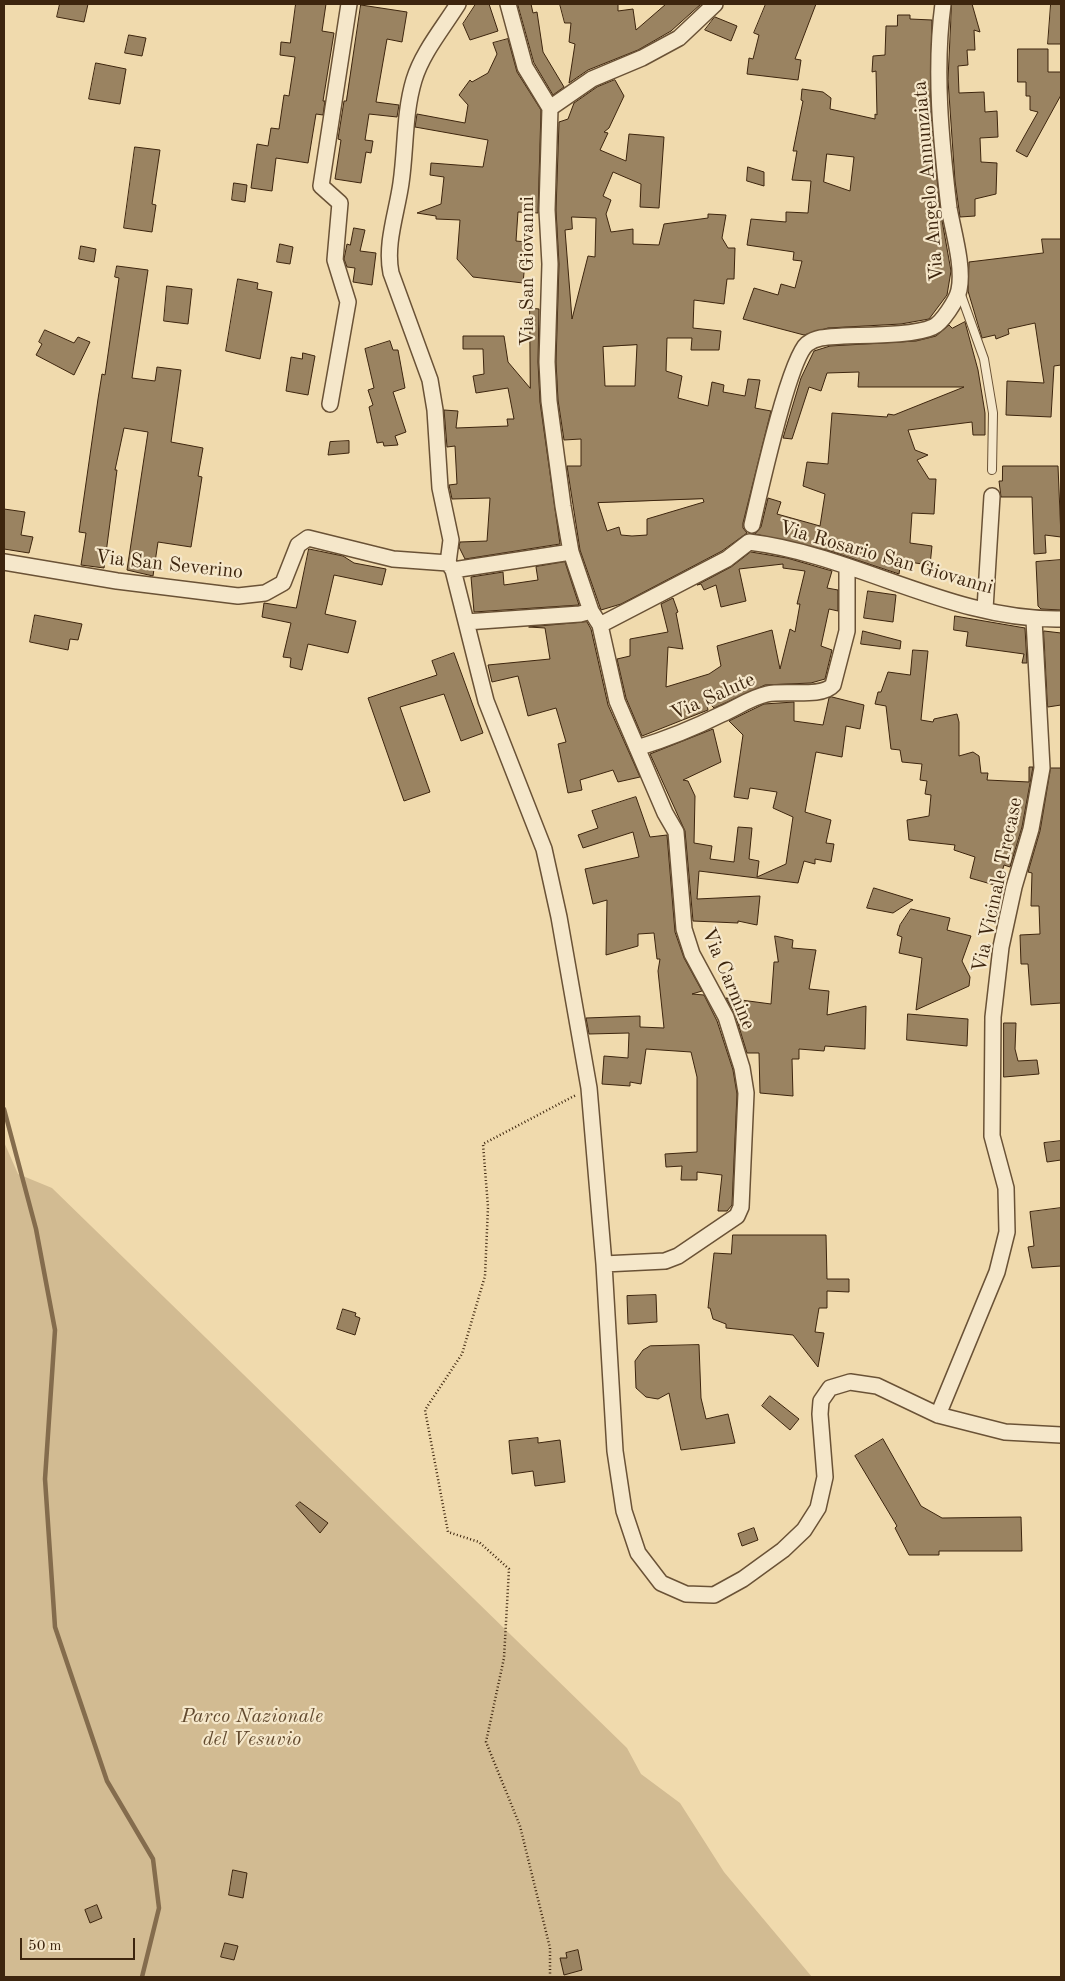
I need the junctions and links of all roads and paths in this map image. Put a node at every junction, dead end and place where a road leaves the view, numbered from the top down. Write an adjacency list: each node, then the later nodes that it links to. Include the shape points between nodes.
1 (349, 4): 8 (street, via 321,186 340,203 335,260 348,302)
2 (458, 4): 14 (street, via 414,79 388,259 430,380 440,488 450,540)
3 (508, 4): 6 (street, via 525,67)
4 (715, 4): 6 (street, via 679,38 592,80)
5 (944, 4): 7 (street, Via Angelo Annunziata, via 938,44 939,95 950,209 958,254)
6 (550, 108): 12 (street, Via San Giovanni, via 547,362 549,401)
7 (959, 290): 9 (lane, via 984,358 993,413); 11 (street, Via Angelo Annunziata, via 951,307 934,327 899,334 819,337 805,345 787,387)
8 (330, 404)
9 (992, 470)
10 (992, 496): 16 (street)
11 (752, 525)
12 (571, 552): 14 (street); 17 (street, Via San Giovanni)
13 (4, 562): 14 (street, Via San Severino, via 117,581 238,596 265,593 283,583 298,546 308,538 393,559)
14 (450, 566): 20 (street)
15 (847, 566): 16 (street, Via Rosario San Giovanni, via 955,603); 21 (street, Via Rosario San Giovanni, via 804,552 749,542 727,559); 22 (street, Via Salute, via 848,631 833,685 828,690 766,694 673,737)
16 (985, 609): 19 (street, Via Rosario San Giovanni)
17 (591, 611): 20 (street); 21 (street, Via San Giovanni)
18 (1061, 619): 19 (street, Via Rosario San Giovanni)
19 (1034, 620): 25 (street, Via Vicinale Trecase, via 1042,768 1031,829 1001,947 993,1017 992,1136 1006,1188 1007,1232 997,1272)
20 (466, 622): 23 (street, via 486,701 544,850)
21 (600, 624): 22 (street, Via Carmine, via 617,702)
22 (637, 748): 24 (street, Via Carmine, via 676,832 684,929 692,954 726,1017 742,1068 746,1093 741,1207 737,1216 678,1256 665,1261)
23 (589, 1088): 24 (street); 27 (path, via 482,1144 488,1207 485,1276 462,1354 424,1410 448,1532 479,1542 509,1570 504,1658 486,1742 520,1826 550,1948)
24 (604, 1264): 25 (street, via 615,1451 624,1511 638,1553 662,1583 686,1594 714,1595 784,1550 804,1530 818,1508 825,1477 820,1414 821,1401 830,1388 850,1382 877,1386)
25 (938, 1414): 26 (street, via 1005,1432)
26 (1061, 1435)
27 (550, 1977)

